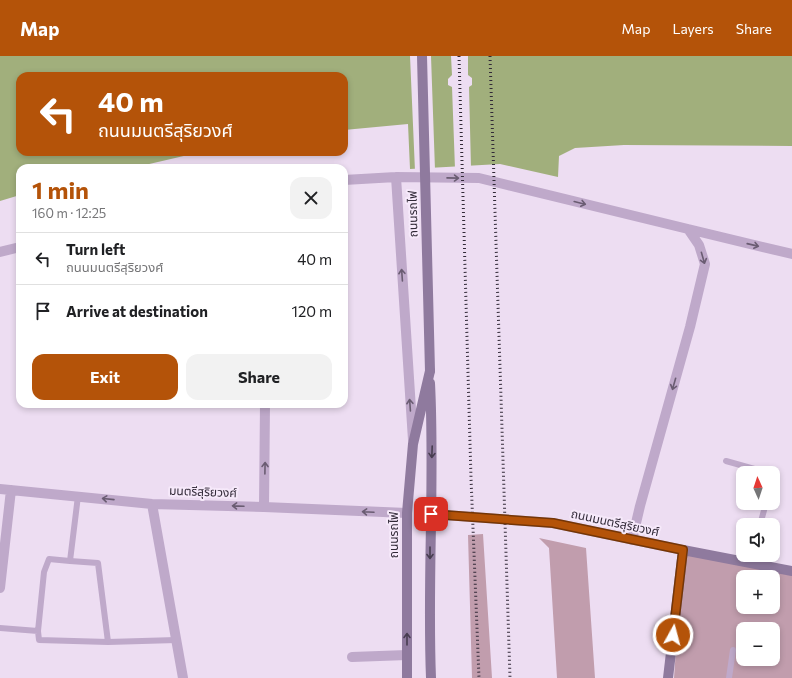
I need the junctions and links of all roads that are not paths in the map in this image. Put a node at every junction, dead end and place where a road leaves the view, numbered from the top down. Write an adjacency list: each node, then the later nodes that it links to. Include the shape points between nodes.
1 (422, 56): 8 (main road, ถนนรถไฟ, bridge)
2 (396, 177): 3 (street); 4 (street, one-way to 4, via 479,178); 10 (street, one-way to 2)
3 (348, 180)
4 (688, 229): 7 (street, one-way to 7); 20 (street, one-way to 20, via 699,245 705,264)
5 (16, 248): 6 (street)
6 (0, 252)
7 (792, 254)
8 (430, 371): 10 (main road, ถนนรถไฟ); 19 (main road, ถนนรถไฟ, one-way to 19, via 433,433)
9 (265, 408): 17 (street, one-way to 9)
10 (413, 444): 18 (main road, ถนนรถไฟ)
11 (726, 461): 12 (lane)
12 (744, 466)
13 (0, 489): 14 (street, มนตรีสุริยวงศ์)
14 (11, 490): 15 (street, มนตรีสุริยวงศ์); 26 (street)
15 (78, 496): 16 (street, มนตรีสุริยวงศ์, one-way to 15); 23 (lane)
16 (152, 504): 17 (street, มนตรีสุริยวงศ์, one-way to 16); 29 (street)
17 (264, 507): 18 (street, มนตรีสุริยวงศ์, one-way to 17)
18 (407, 513): 32 (main road, ถนนรถไฟ, one-way to 18)
19 (431, 514): 20 (street, ถนนมนตรีสุริยวงศ์, via 553,523); 36 (main road, ถนนรถไฟ, one-way to 36)
20 (632, 540): 21 (street, ถนนมนตรีสุริยวงศ์)
21 (683, 550): 22 (main road, ถนนมนตรีสุริยวงศ์); 37 (main road)
22 (736, 557)
23 (70, 561): 28 (lane, via 49,559 44,572); 30 (lane, via 98,563)
24 (763, 562): 25 (main road, ถนนมนตรีสุริยวงศ์)
25 (792, 571)
26 (0, 588)
27 (0, 628): 28 (lane)
28 (38, 631): 30 (lane, via 39,640)
29 (176, 640): 30 (lane); 34 (street)
30 (108, 642)
31 (733, 650): 38 (lane)
32 (407, 655): 33 (street); 35 (main road, ถนนรถไฟ)
33 (352, 657)
34 (183, 678)
35 (407, 678)
36 (431, 678)
37 (668, 678)
38 (729, 678)

